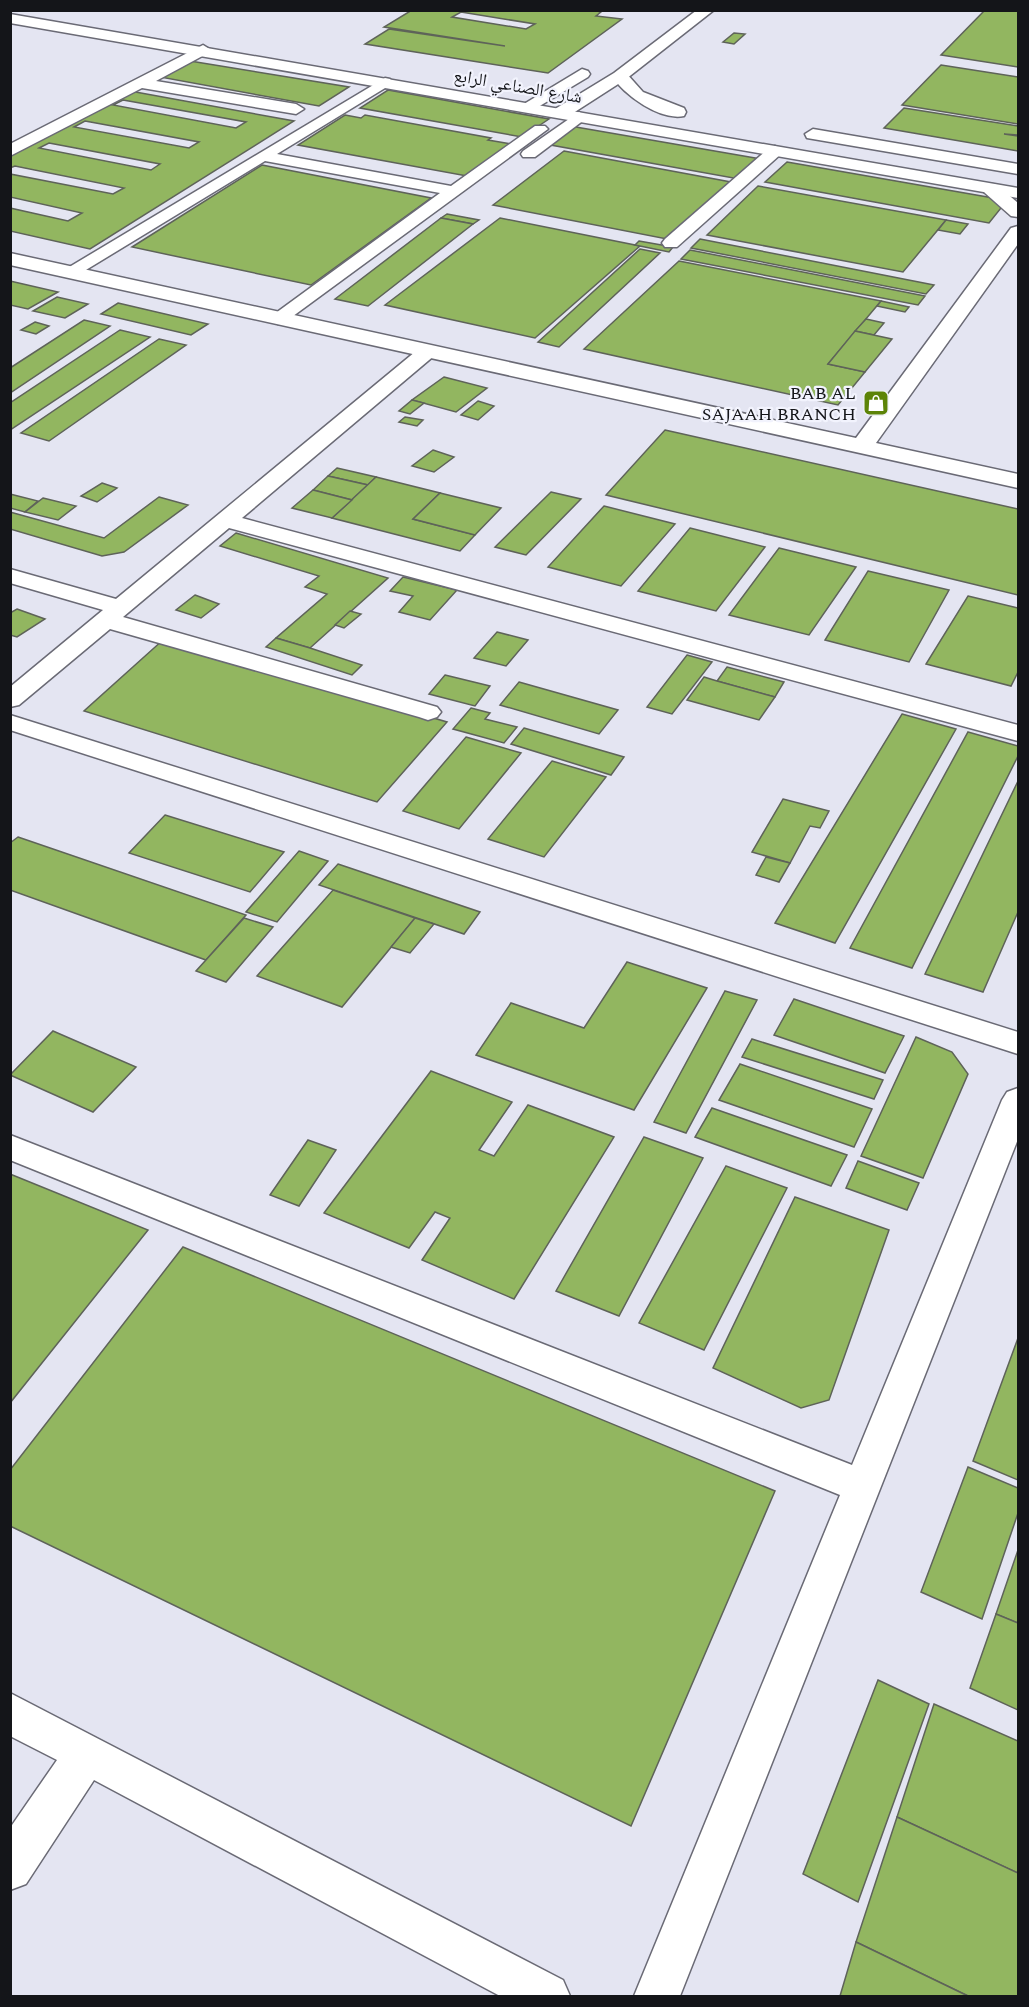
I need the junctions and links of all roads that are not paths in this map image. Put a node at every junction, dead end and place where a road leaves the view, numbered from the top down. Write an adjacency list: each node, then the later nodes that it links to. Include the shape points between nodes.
1 (707, 10): 5 (street)
2 (12, 19): 3 (street, شارع الصناعي الرابع)
3 (202, 50): 6 (street, شارع الصناعي الرابع); 7 (street)
4 (598, 64): 9 (street)
5 (620, 76): 10 (street); 10 (street, شارع الصناعي الرابع, via 637,95 684,113)
6 (385, 82): 11 (street, شارع الصناعي الرابع); 19 (lane)
7 (140, 83): 12 (street); 17 (street)
8 (524, 86): 9 (street, شارع الصناعي الرابع)
9 (555, 91): 10 (street, شارع الصناعي الرابع); 11 (street)
10 (588, 96): 13 (street)
11 (527, 107): 13 (street, شارع الصناعي الرابع)
12 (296, 109)
13 (561, 113): 14 (street, شارع الصناعي الرابع)
14 (579, 117): 18 (street, شارع الصناعي الرابع); 23 (lane)
15 (540, 129): 23 (lane)
16 (795, 131): 20 (street)
17 (10, 151)
18 (775, 151): 21 (street, شارع الصناعي الرابع); 26 (lane)
19 (264, 156): 23 (lane); 28 (lane)
20 (1018, 169)
21 (991, 189): 22 (street, شارع الصناعي الرابع); 24 (street)
22 (1018, 193)
23 (461, 195): 29 (lane)
24 (1018, 212)
25 (1018, 232): 31 (street)
26 (671, 243)
27 (10, 259): 28 (street)
28 (70, 272): 29 (street)
29 (278, 318): 30 (street)
30 (428, 351): 31 (street); 33 (lane)
31 (861, 447): 32 (street)
32 (1018, 481)
33 (225, 520): 35 (lane); 39 (lane)
34 (10, 576): 35 (lane)
35 (113, 614): 36 (lane); 37 (lane)
36 (10, 700)
37 (428, 712)
38 (10, 722): 40 (lane)
39 (1018, 733)
40 (1018, 1043)
41 (1018, 1100): 43 (lane)
42 (10, 1147): 43 (lane)
43 (863, 1487): 48 (lane)
44 (10, 1713): 45 (lane)
45 (87, 1753): 46 (lane); 47 (lane)
46 (10, 1868)
47 (548, 1996)
48 (657, 1996)

